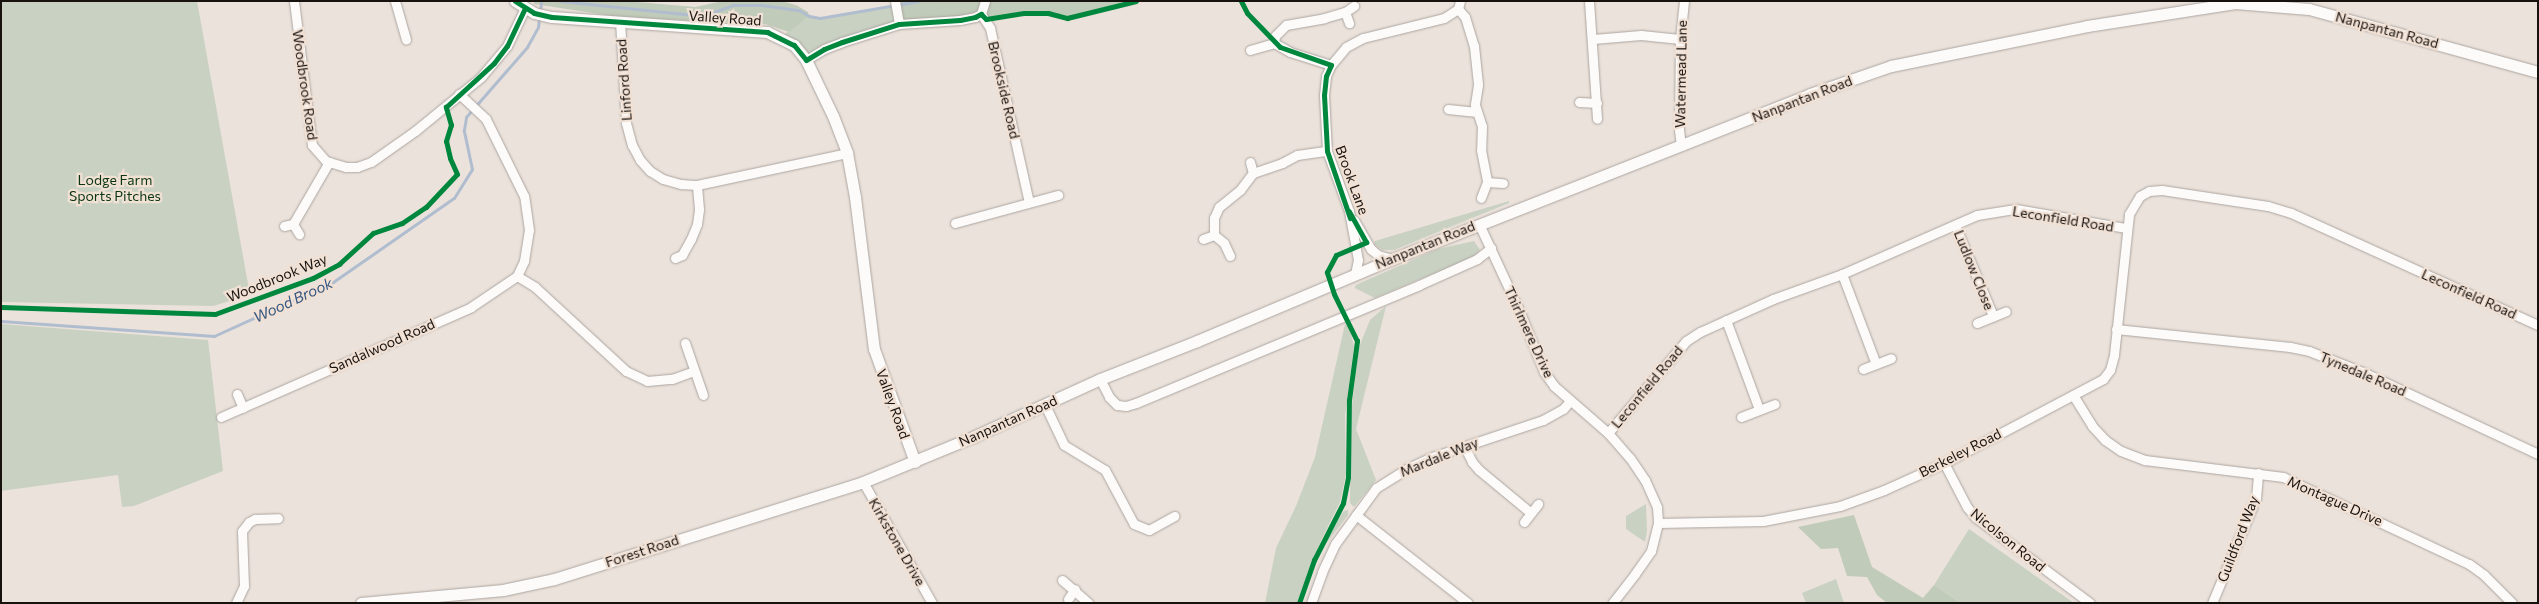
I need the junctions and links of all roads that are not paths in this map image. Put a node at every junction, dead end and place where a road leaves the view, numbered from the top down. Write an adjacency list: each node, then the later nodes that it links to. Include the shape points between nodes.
1 (294, 1): 33 (street, Woodbrook Road, via 310,137 317,154)
2 (395, 1): 16 (street)
3 (515, 1): 10 (street, Valley Road)
4 (985, 1): 12 (street)
5 (1589, 1): 17 (street)
6 (1684, 1): 18 (street, Watermead Lane)
7 (896, 5): 15 (street)
8 (1459, 5): 22 (street, Brook Lane, via 1444,18 1363,38 1346,47); 28 (street, via 1474,46)
9 (1354, 6): 11 (street)
10 (529, 10): 13 (street, Valley Road, via 552,17); 24 (street, via 494,63)
11 (1345, 12): 14 (street); 19 (street, via 1286,25 1275,36)
12 (981, 14): 15 (street, via 960,20); 41 (street, Brookside Road, via 990,28)
13 (620, 21): 21 (street, Valley Road, via 767,32 794,45); 38 (street, Linford Road, via 626,123 632,145 650,171 663,179)
14 (1350, 23)
15 (899, 24): 21 (street, via 833,45)
16 (406, 39)
17 (1592, 39): 18 (street, via 1641,35); 26 (street)
18 (1680, 39): 30 (street, Watermead Lane)
19 (1274, 43): 20 (street); 22 (street, via 1290,52)
20 (1250, 50)
21 (806, 60): 32 (street, Valley Road)
22 (1331, 64): 31 (street, Brook Lane, via 1324,95)
23 (2538, 72): 30 (street, Nanpantan Road, via 2309,9 2235,3 2087,26 1891,66 1810,94)
24 (459, 94): 33 (street, via 415,132 371,162 352,167); 56 (street, via 479,110 495,133 524,196 528,238 524,261)
25 (1579, 102): 26 (street)
26 (1597, 103): 29 (street)
27 (1448, 109): 28 (street)
28 (1477, 112): 36 (street, via 1482,126 1481,150)
29 (1597, 119)
30 (1681, 146): 44 (street, Nanpantan Road)
31 (1327, 151): 35 (street, via 1297,154); 42 (street, Brook Lane)
32 (847, 153): 38 (street, Linford Road); 82 (street, Valley Road, via 874,349)
33 (329, 162): 47 (street, via 288,225)
34 (1250, 162): 35 (street)
35 (1253, 173): 48 (street, via 1240,190 1219,207 1214,218)
36 (1487, 182): 37 (street); 40 (street)
37 (1503, 183)
38 (698, 185): 52 (street, via 697,224)
39 (1058, 195): 41 (street)
40 (1481, 198)
41 (1029, 202): 43 (street)
42 (1349, 211): 53 (street, Brook Lane, via 1371,250); 54 (street, Brook Lane, via 1358,260)
43 (956, 223)
44 (1479, 224): 50 (street, Thirlmere Drive); 53 (street, Nanpantan Road)
45 (1955, 225): 46 (street, Leconfield Road, via 1977,215 2016,209); 55 (street, Leconfield Road); 58 (street, Ludlow Close)
46 (2126, 228): 61 (street, Leconfield Road, via 2134,204 2149,191 2162,190 2268,206 2291,213); 62 (street, Berkeley Road)
47 (299, 234)
48 (1214, 235): 49 (street); 51 (street, via 1224,243)
49 (1203, 239)
50 (1491, 248): 68 (street, Nanpantan Road, via 1485,255 1460,267 1136,403 1117,405); 72 (street, Thirlmere Drive, via 1544,372)
51 (1230, 256)
52 (682, 257)
53 (1392, 259): 54 (street, Nanpantan Road)
54 (1355, 274): 68 (street, Nanpantan Road)
55 (1842, 274): 59 (street, Leconfield Road); 65 (street)
56 (517, 276): 67 (street, via 534,287 626,371 647,381 672,379); 75 (street, Sandalwood Road, via 471,307)
57 (2006, 310): 58 (street, Ludlow Close)
58 (1993, 316): 60 (street, Ludlow Close)
59 (1726, 320): 76 (street); 79 (street, Leconfield Road, via 1686,341)
60 (1977, 323)
61 (2538, 325)
62 (2116, 329): 71 (street, Berkeley Road, via 2110,370 2096,384); 81 (street, Tynedale Road, via 2309,351 2366,372)
63 (685, 343): 67 (street)
64 (1891, 358): 65 (street)
65 (1876, 364): 66 (street)
66 (1863, 369)
67 (694, 371): 70 (street)
68 (1100, 379): 74 (street, Nanpantan Road)
69 (237, 394): 75 (street)
70 (704, 395)
71 (2073, 395): 83 (street, Berkeley Road); 84 (street, Montague Drive, via 2105,440 2133,456)
72 (1570, 401): 79 (street, Thirlmere Drive); 80 (street, Mardale Way, via 1563,409 1543,420)
73 (1775, 404): 76 (street)
74 (1045, 405): 82 (street, Nanpantan Road); 89 (street, via 1064,445 1105,470 1134,524 1149,530)
75 (243, 408): 77 (street, Sandalwood Road)
76 (1759, 409): 78 (street)
77 (221, 417)
78 (1741, 417)
79 (1608, 433): 92 (street, Thirlmere Drive, via 1645,480 1657,507)
80 (1464, 446): 87 (street, via 1479,470); 88 (street, Mardale Way, via 1432,457 1386,480 1368,497)
81 (2538, 454)
82 (915, 462): 85 (street, Forest Road)
83 (1944, 463): 92 (street, Berkeley Road, via 1840,506 1763,521); 104 (street, Nicolson Road, via 1966,507 1976,518)
84 (2258, 473): 96 (street, Montague Drive, via 2283,477 2469,564); 105 (street, Guildford Way, via 2256,498)
85 (864, 482): 98 (street, Forest Road, via 554,579 503,590); 99 (street, Kirkstone Drive)
86 (1538, 504): 87 (street)
87 (1531, 513): 91 (street)
88 (1356, 515): 101 (street, Mardale Way, via 1329,556); 102 (street)
89 (1174, 516)
90 (278, 518): 97 (street, via 255,519 242,531 244,586)
91 (1524, 522)
92 (1658, 523): 103 (street, Thirlmere Drive, via 1651,551)
93 (1062, 580): 94 (street)
94 (1075, 589): 95 (street); 100 (street)
95 (1068, 599)
96 (2510, 602)
97 (236, 603)
98 (361, 603)
99 (932, 603)
100 (1088, 603)
101 (1311, 603)
102 (1468, 603)
103 (1612, 603)
104 (2090, 603)
105 (2212, 603)

